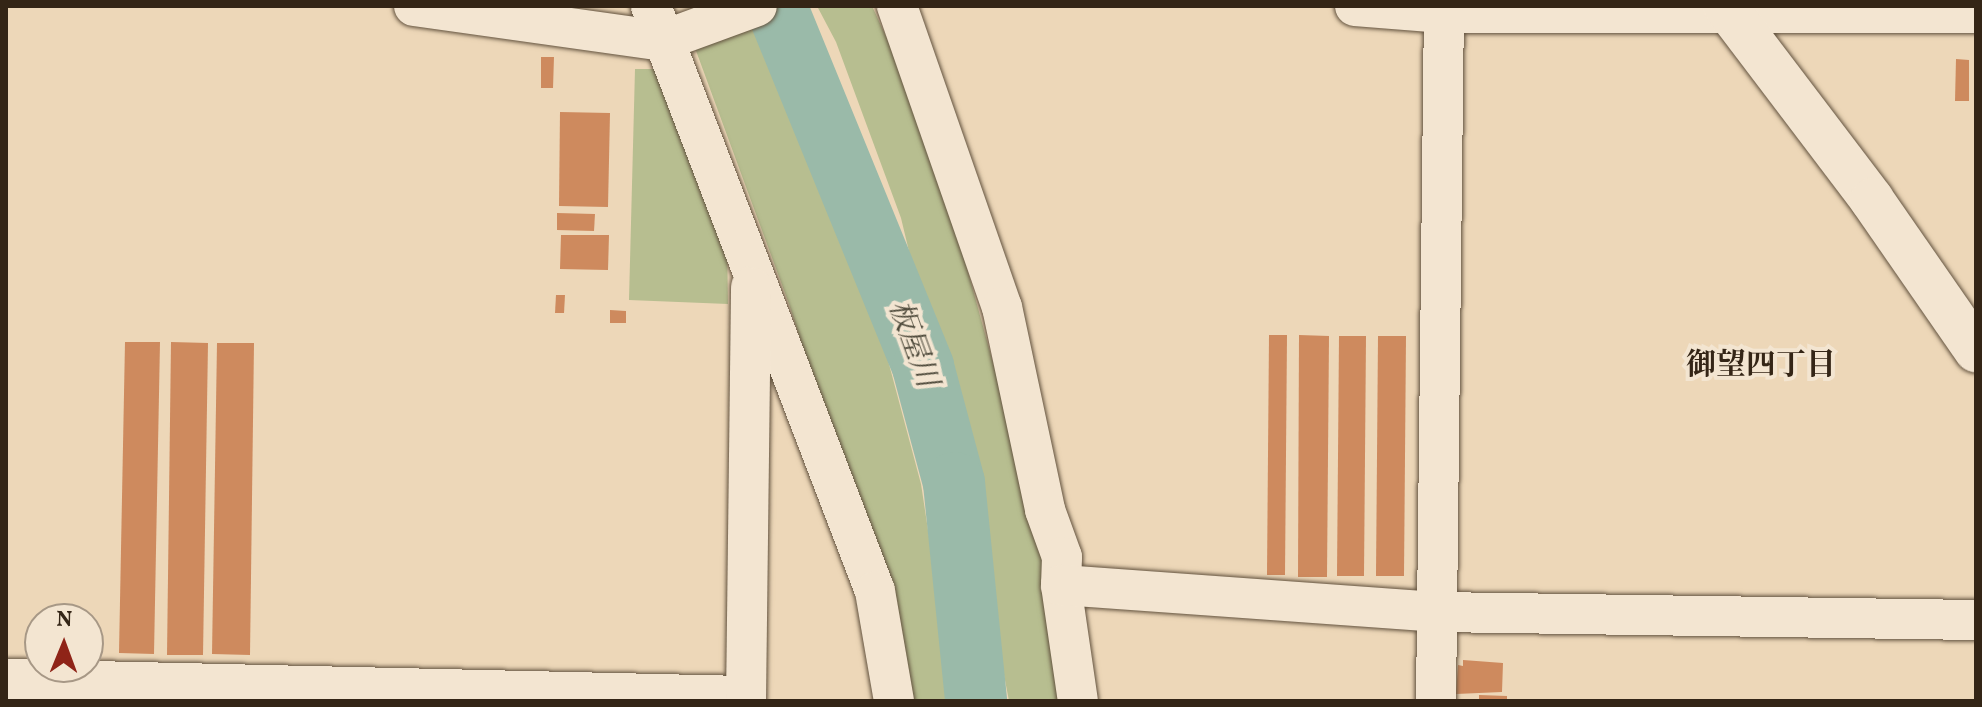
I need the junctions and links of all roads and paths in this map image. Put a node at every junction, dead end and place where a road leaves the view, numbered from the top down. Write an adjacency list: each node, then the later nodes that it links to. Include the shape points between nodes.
1 (414, 6): 8 (street)
2 (757, 6): 8 (street)
3 (897, 6): 11 (street, via 1002,307 1045,510 1062,557)
4 (1355, 6): 6 (street)
5 (1727, 8): 6 (street); 7 (street); 10 (street, via 1872,200)
6 (1444, 10): 12 (street)
7 (1976, 13)
8 (668, 26): 9 (street)
9 (752, 271): 15 (street); 16 (street, via 875,591)
10 (1976, 350)
11 (1061, 585): 12 (street); 17 (street)
12 (1437, 612): 13 (street); 18 (street)
13 (1976, 620)
14 (6, 679): 15 (street)
15 (746, 698)
16 (894, 701)
17 (1078, 701)
18 (1436, 701)

